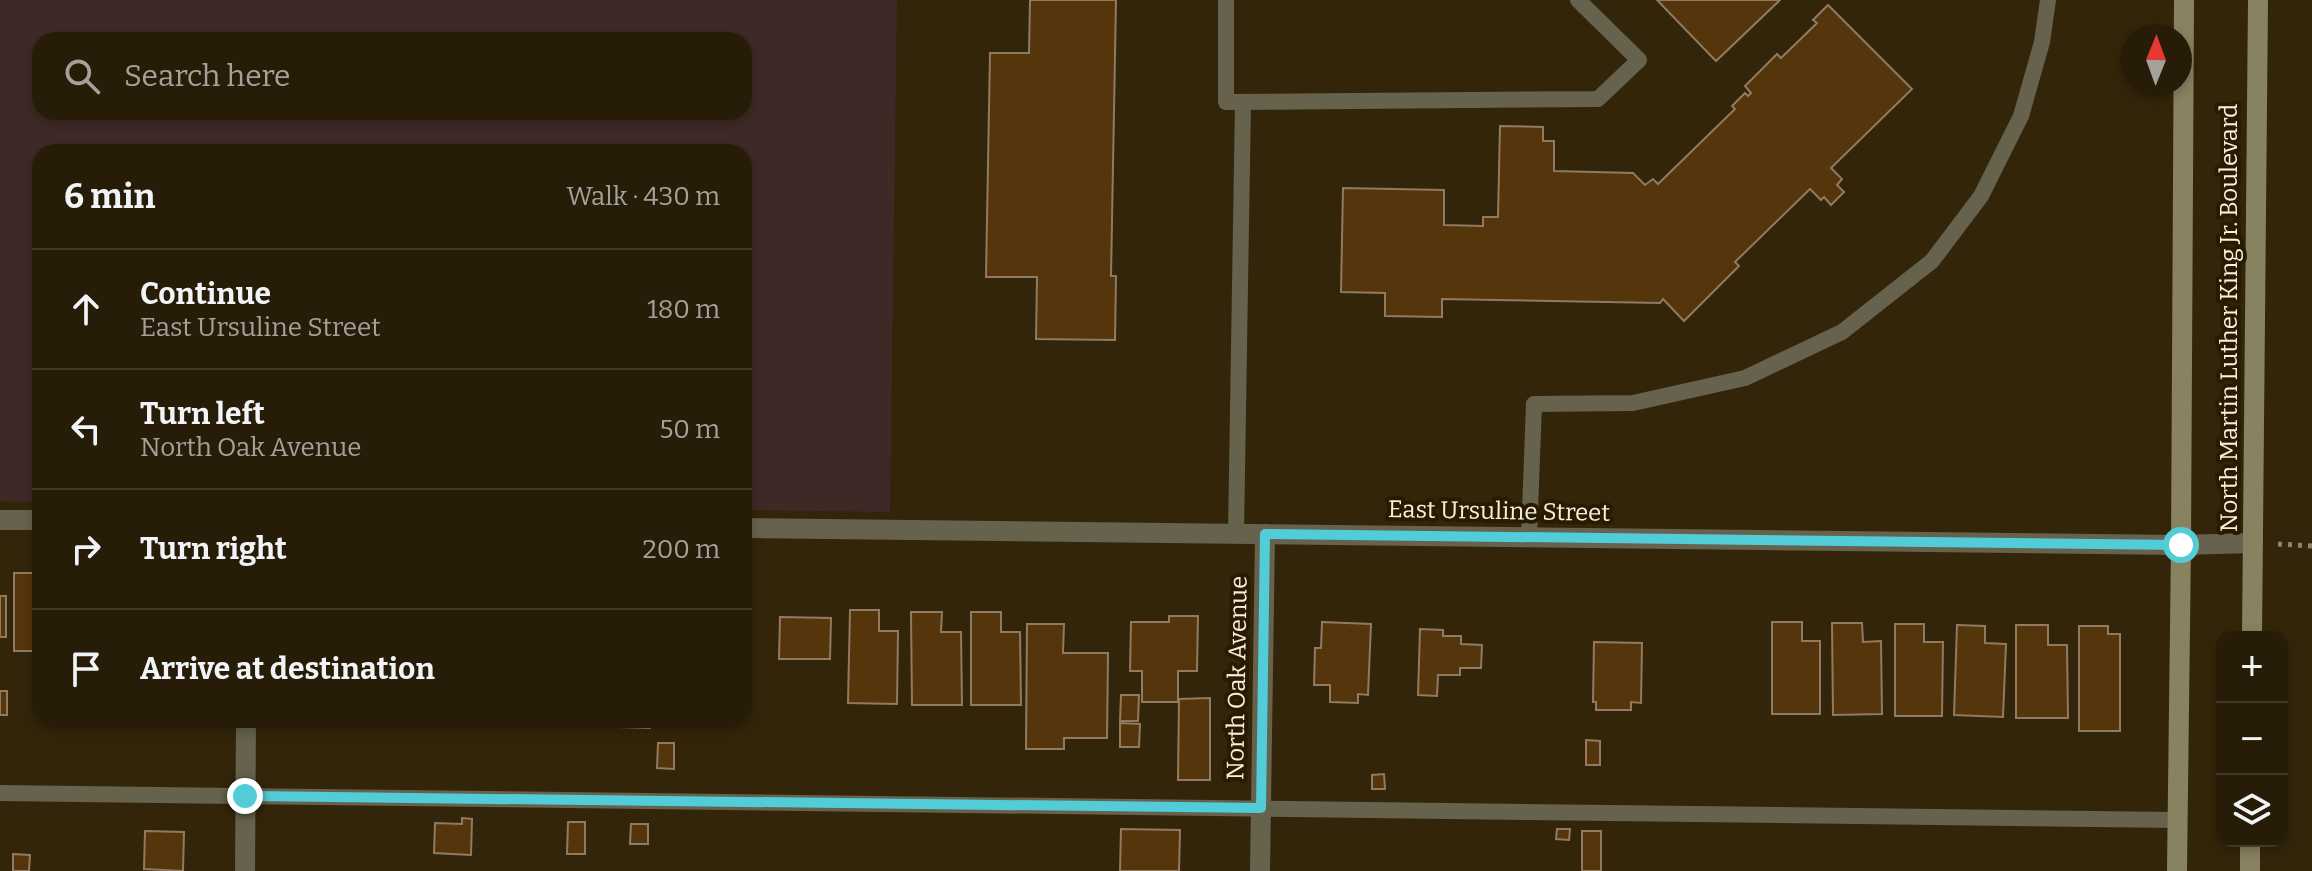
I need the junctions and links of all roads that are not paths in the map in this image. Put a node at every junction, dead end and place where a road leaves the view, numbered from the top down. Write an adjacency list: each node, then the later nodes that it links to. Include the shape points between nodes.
1 (1226, 0): 6 (lane, via 1226,102)
2 (1578, 0): 6 (lane, via 1639,60 1598,99)
3 (2048, 0): 12 (lane, via 2021,116 1981,196 1932,261 1842,332 1745,378 1633,403 1534,404)
4 (2184, 0): 14 (main road, North Martin Luther King Jr. Boulevard)
5 (2258, 0): 13 (main road, North Martin Luther King Jr. Boulevard)
6 (1243, 102): 10 (lane)
7 (0, 520): 8 (street)
8 (32, 520)
9 (752, 528): 10 (street, East Ursuline Street)
10 (1236, 534): 11 (street, East Ursuline Street)
11 (1265, 534): 12 (street, East Ursuline Street); 19 (street, North Oak Avenue)
12 (1529, 537): 14 (street, East Ursuline Street)
13 (2253, 543): 14 (street, East Ursuline Street); 15 (main road, North Martin Luther King Jr. Boulevard)
14 (2181, 545): 20 (main road, North Martin Luther King Jr. Boulevard)
15 (2252, 631)
16 (246, 728): 18 (street)
17 (0, 793): 18 (lane)
18 (245, 796): 19 (lane); 22 (street)
19 (1261, 808): 20 (lane); 23 (street, North Oak Avenue)
20 (2177, 820): 24 (main road, North Martin Luther King Jr. Boulevard)
21 (2250, 847): 25 (main road)
22 (245, 871)
23 (1260, 871)
24 (2177, 871)
25 (2250, 871)

